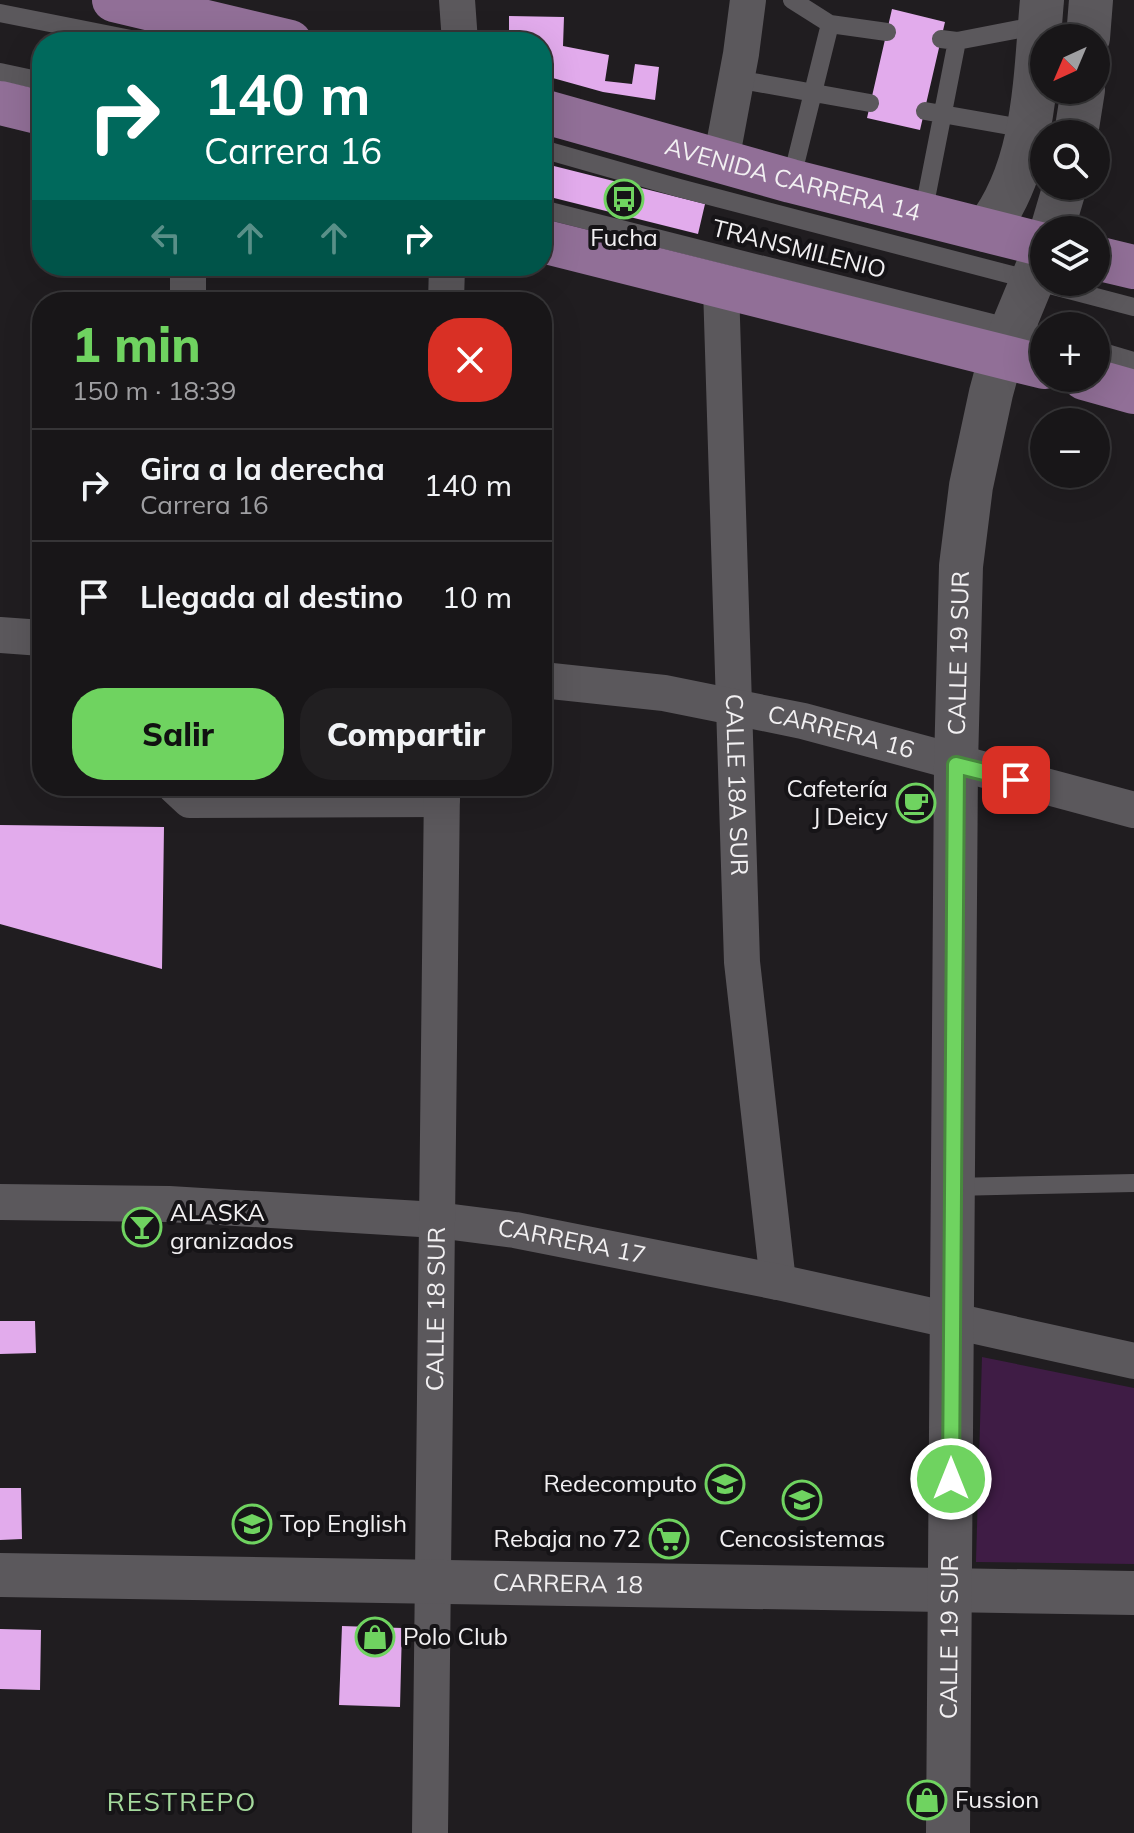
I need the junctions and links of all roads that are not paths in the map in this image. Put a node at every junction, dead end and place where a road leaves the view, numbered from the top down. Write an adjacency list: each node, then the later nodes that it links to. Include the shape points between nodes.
1 (114, 0): 8 (main road)
2 (457, 0): 12 (street)
3 (748, 0): 16 (street)
4 (792, 0): 9 (lane)
5 (1091, 0): 10 (main road)
6 (1041, 12): 23 (lane, via 949,40); 24 (main road)
7 (0, 13): 8 (lane)
8 (156, 17): 11 (main road)
9 (830, 24): 13 (lane); 17 (lane)
10 (1089, 24)
11 (236, 32)
12 (459, 32)
13 (887, 32)
14 (0, 72): 15 (lane)
15 (32, 79)
16 (736, 79): 17 (lane); 26 (street)
17 (814, 93): 19 (lane); 27 (lane)
18 (0, 103): 20 (main road)
19 (870, 103)
20 (32, 111)
21 (925, 111): 23 (lane)
22 (552, 114): 26 (main road, AVENIDA CARRERA 14)
23 (944, 115): 24 (lane); 29 (lane)
24 (1027, 129): 30 (main road, via 1015,180)
25 (552, 152): 33 (lane, TRANSMILENIO, via 679,188)
26 (721, 161): 27 (main road, AVENIDA CARRERA 14)
27 (791, 181): 29 (main road, AVENIDA CARRERA 14)
28 (552, 212): 40 (lane, TRANSMILENIO)
29 (923, 214): 30 (main road, AVENIDA CARRERA 14)
30 (986, 230): 32 (main road, AVENIDA CARRERA 14)
31 (552, 244): 36 (main road)
32 (1030, 254)
33 (1030, 257)
34 (1110, 261): 35 (main road)
35 (1134, 267)
36 (721, 287): 40 (main road); 48 (street, CALLE 18A SUR)
37 (1110, 295): 39 (lane, TRANSMILENIO)
38 (1030, 296): 40 (main road, CALLE 19 SUR)
39 (1134, 307)
40 (1019, 340): 49 (main road, CALLE 19 SUR, via 979,445 964,540)
41 (1110, 354): 42 (lane)
42 (1134, 361)
43 (1110, 385): 44 (main road)
44 (1134, 392)
45 (0, 635): 46 (street)
46 (32, 637)
47 (552, 681): 48 (street, CARRERA 16)
48 (732, 706): 49 (street, CARRERA 16); 58 (street, CALLE 18A SUR, via 742,962)
49 (956, 765): 53 (street, CARRERA 16); 55 (main road, CALLE 19 SUR)
50 (185, 796): 51 (street)
51 (316, 796)
52 (442, 796): 57 (street, CALLE 18 SUR)
53 (1134, 810)
54 (1134, 1183): 55 (lane)
55 (953, 1187): 59 (main road, CALLE 19 SUR)
56 (0, 1202): 57 (street, CARRERA 17, via 169,1204)
57 (437, 1220): 58 (street, CARRERA 17, via 515,1230); 62 (street, CALLE 18 SUR)
58 (778, 1282): 59 (street, CARRERA 17)
59 (952, 1322): 60 (street, CARRERA 17); 63 (main road, CALLE 19 SUR)
60 (1134, 1361)
61 (0, 1575): 62 (main road, CARRERA 18)
62 (433, 1582): 63 (main road, CARRERA 18); 65 (street, CALLE 18 SUR)
63 (950, 1591): 64 (main road, CARRERA 18); 66 (main road, CALLE 19 SUR)
64 (1134, 1593)
65 (430, 1833)
66 (948, 1833)

